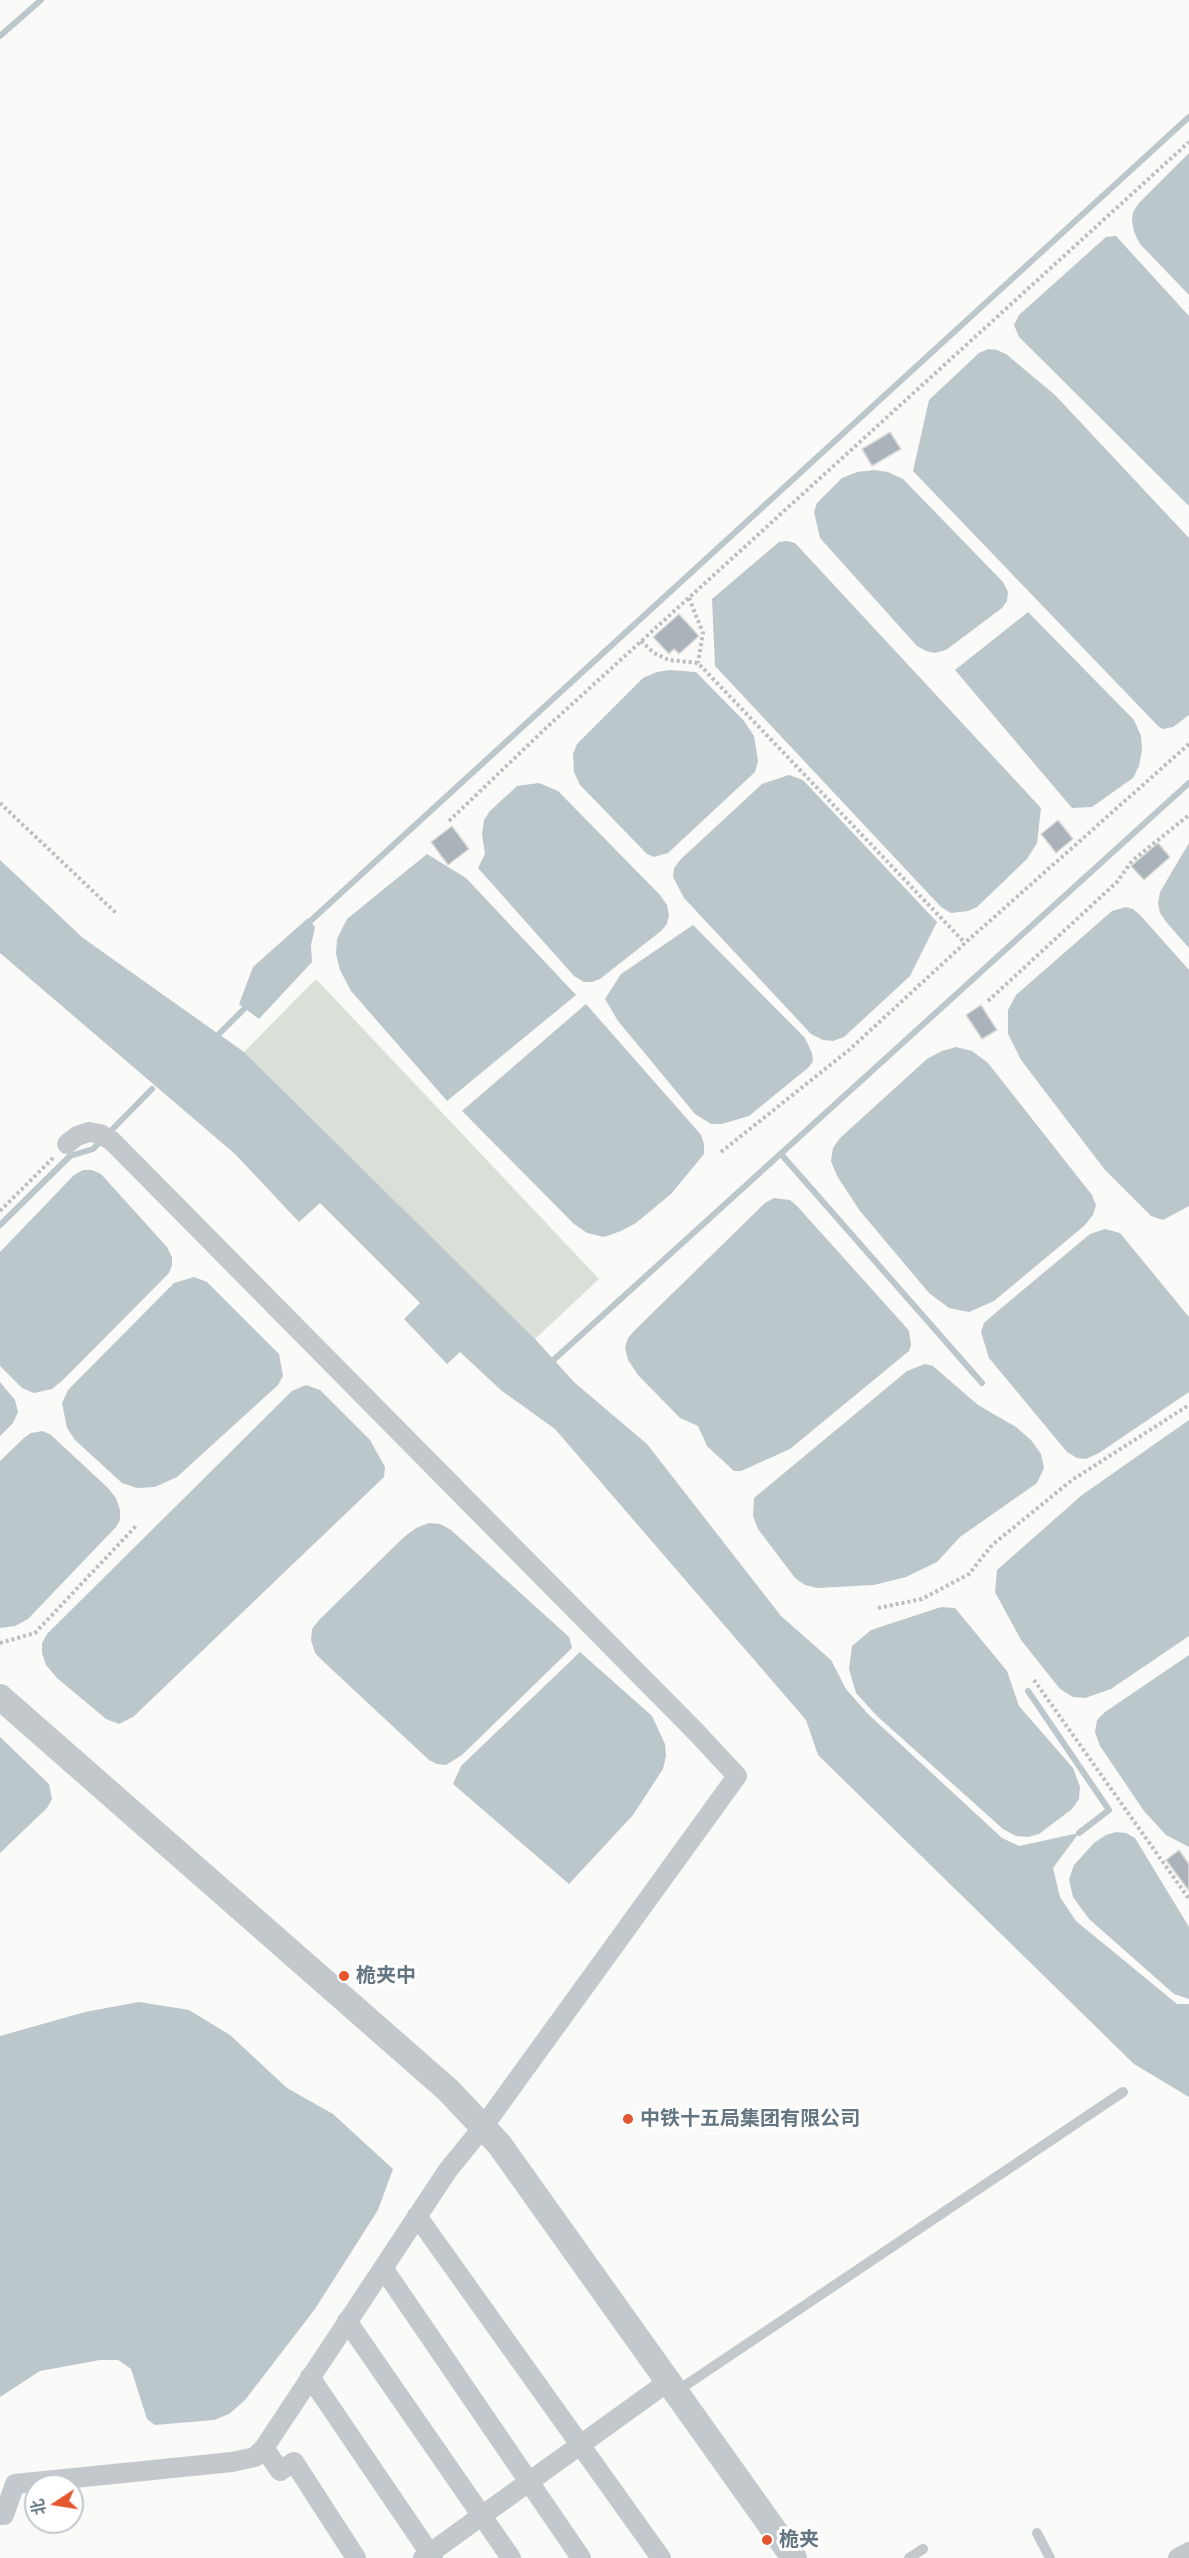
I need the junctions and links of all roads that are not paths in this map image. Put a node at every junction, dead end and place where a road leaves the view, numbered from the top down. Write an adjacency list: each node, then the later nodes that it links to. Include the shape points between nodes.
1 (67, 1144): 4 (street, via 88,1132 112,1141 736,1776)
2 (0, 1697): 4 (street, via 448,2090)
3 (1123, 2092): 9 (lane)
4 (483, 2127): 5 (street); 9 (street)
5 (417, 2216): 6 (street); 10 (street)
6 (383, 2268): 7 (street); 12 (street)
7 (347, 2321): 8 (street); 14 (street)
8 (310, 2377): 11 (street); 18 (street)
9 (673, 2386): 10 (street); 23 (street)
10 (581, 2445): 12 (street); 22 (street)
11 (264, 2448): 13 (street, via 255,2457 232,2462 15,2484 4,2515); 19 (street, via 280,2471 294,2462)
12 (529, 2482): 14 (street); 21 (street)
13 (0, 2514)
14 (482, 2516): 18 (street); 20 (street)
15 (1037, 2534): 25 (lane)
16 (923, 2549): 24 (lane)
17 (1189, 2552): 26 (street)
18 (429, 2556)
19 (357, 2558)
20 (511, 2558)
21 (581, 2558)
22 (661, 2558)
23 (794, 2558)
24 (909, 2558)
25 (1050, 2558)
26 (1178, 2558)

